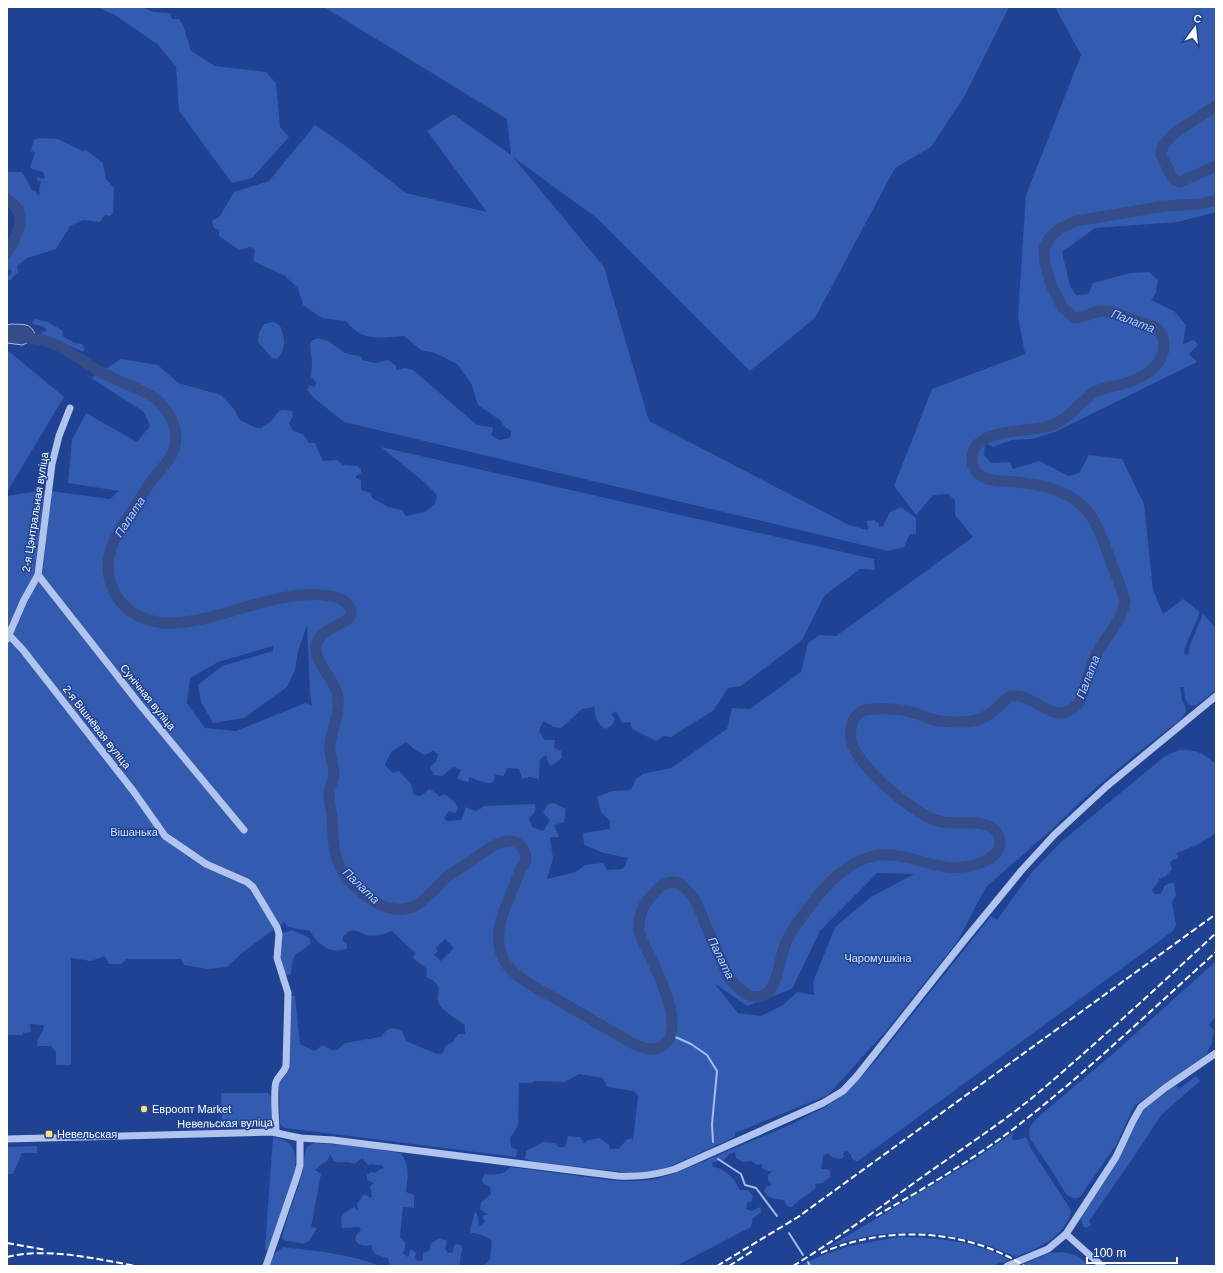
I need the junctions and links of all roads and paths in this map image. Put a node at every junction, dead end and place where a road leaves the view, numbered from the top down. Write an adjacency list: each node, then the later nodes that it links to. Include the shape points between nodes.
1 (70, 408): 2 (street, 2-я Цэнтральная вуліца, via 52,464)
2 (38, 575): 3 (street, 2-я Цэнтральная вуліца); 5 (street, Сунічная вуліца, via 140,706)
3 (8, 637): 7 (street, 2-я Вішнёвая вуліца, via 23,650 134,792 164,836 206,864 247,882 253,887 277,927 277,958 288,992 286,1066 276,1082 275,1090)
4 (1216, 696): 8 (street, Невельская вуліца, via 1107,786 1054,835 1021,871 857,1076 843,1091 823,1103 675,1169 637,1177)
5 (244, 830)
6 (1216, 1053): 10 (street, via 1142,1107 1116,1157)
7 (276, 1132): 8 (street, Невельская вуліца); 9 (street, Невельская вуліца)
8 (300, 1138): 11 (street, via 298,1176)
9 (7, 1139)
10 (1066, 1234): 12 (street, via 1048,1249); 13 (street)
11 (266, 1266)
12 (1007, 1266)
13 (1102, 1266)

